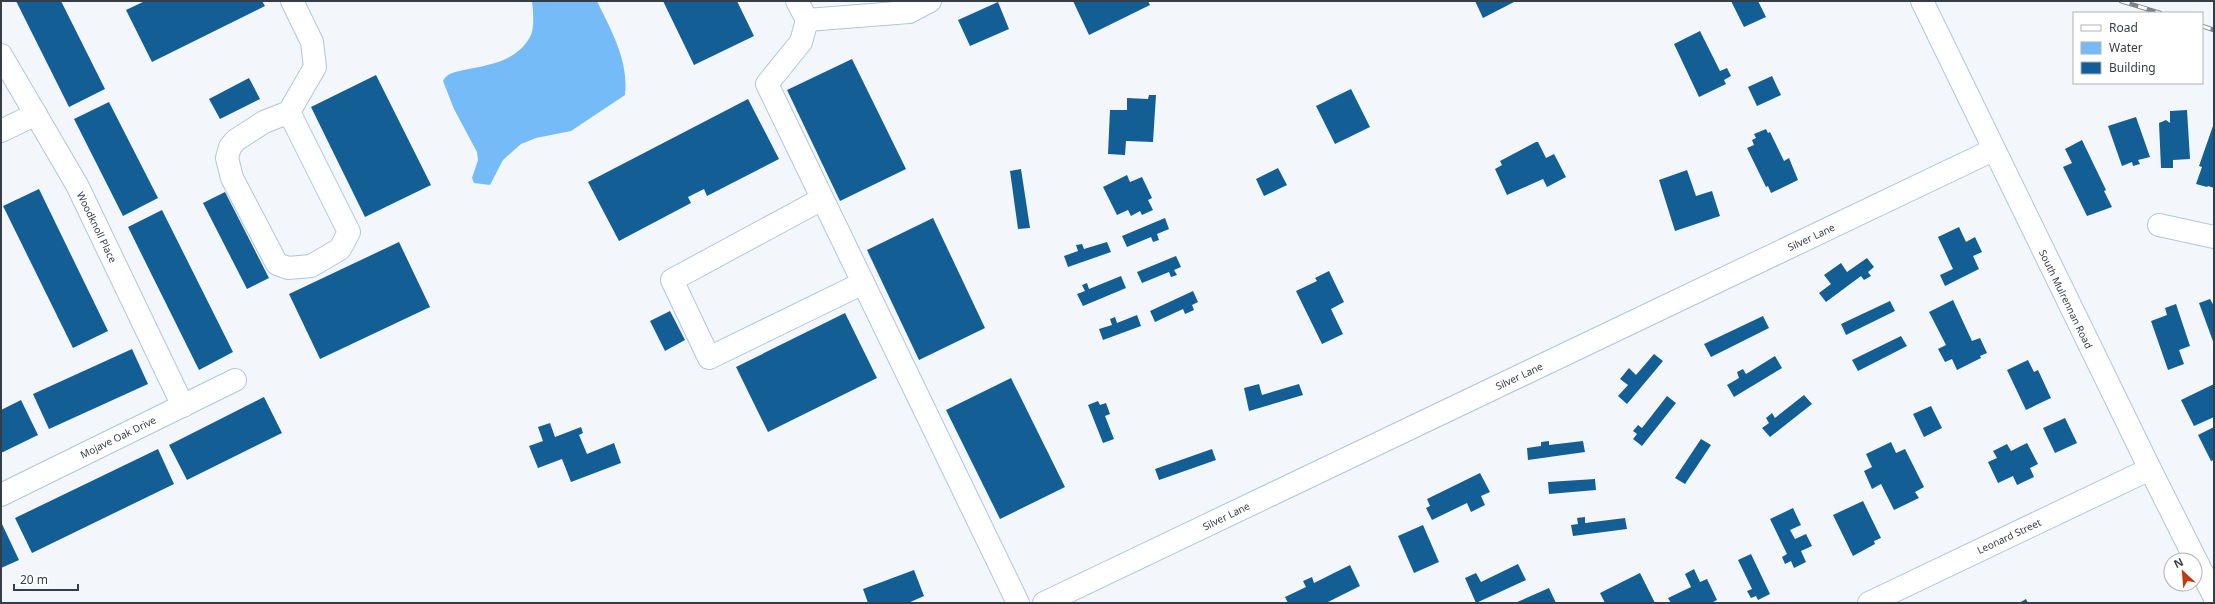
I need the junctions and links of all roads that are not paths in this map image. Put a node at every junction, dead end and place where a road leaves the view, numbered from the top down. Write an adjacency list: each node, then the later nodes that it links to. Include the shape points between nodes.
1 (292, 1): 7 (street, via 312,42 315,67)
2 (797, 1): 5 (street)
3 (930, 1): 5 (street, via 908,12)
4 (1922, 1): 10 (street, South Mulrennan Road)
5 (807, 20): 11 (street, via 801,42 767,84)
6 (1, 55): 8 (street, Woodknoll Place)
7 (289, 112): 7 (street, via 349,232 340,249 311,266 298,269 277,264 232,178 227,158 236,140 264,122)
8 (36, 114): 9 (street); 16 (street, Woodknoll Place, via 77,185)
9 (1, 131)
10 (1993, 150): 17 (street, South Mulrennan Road); 21 (street, Silver Lane)
11 (822, 199): 14 (street); 14 (street, via 672,280 709,358)
12 (2158, 225): 13 (street)
13 (2214, 237)
14 (863, 283): 20 (street)
15 (235, 380): 16 (street, Mojave Oak Drive)
16 (183, 406): 18 (street, Mojave Oak Drive)
17 (2150, 469): 19 (street, South Mulrennan Road); 22 (street, Leonard Street)
18 (1, 495)
19 (2214, 596)
20 (1018, 603)
21 (1044, 603)
22 (1869, 603)

